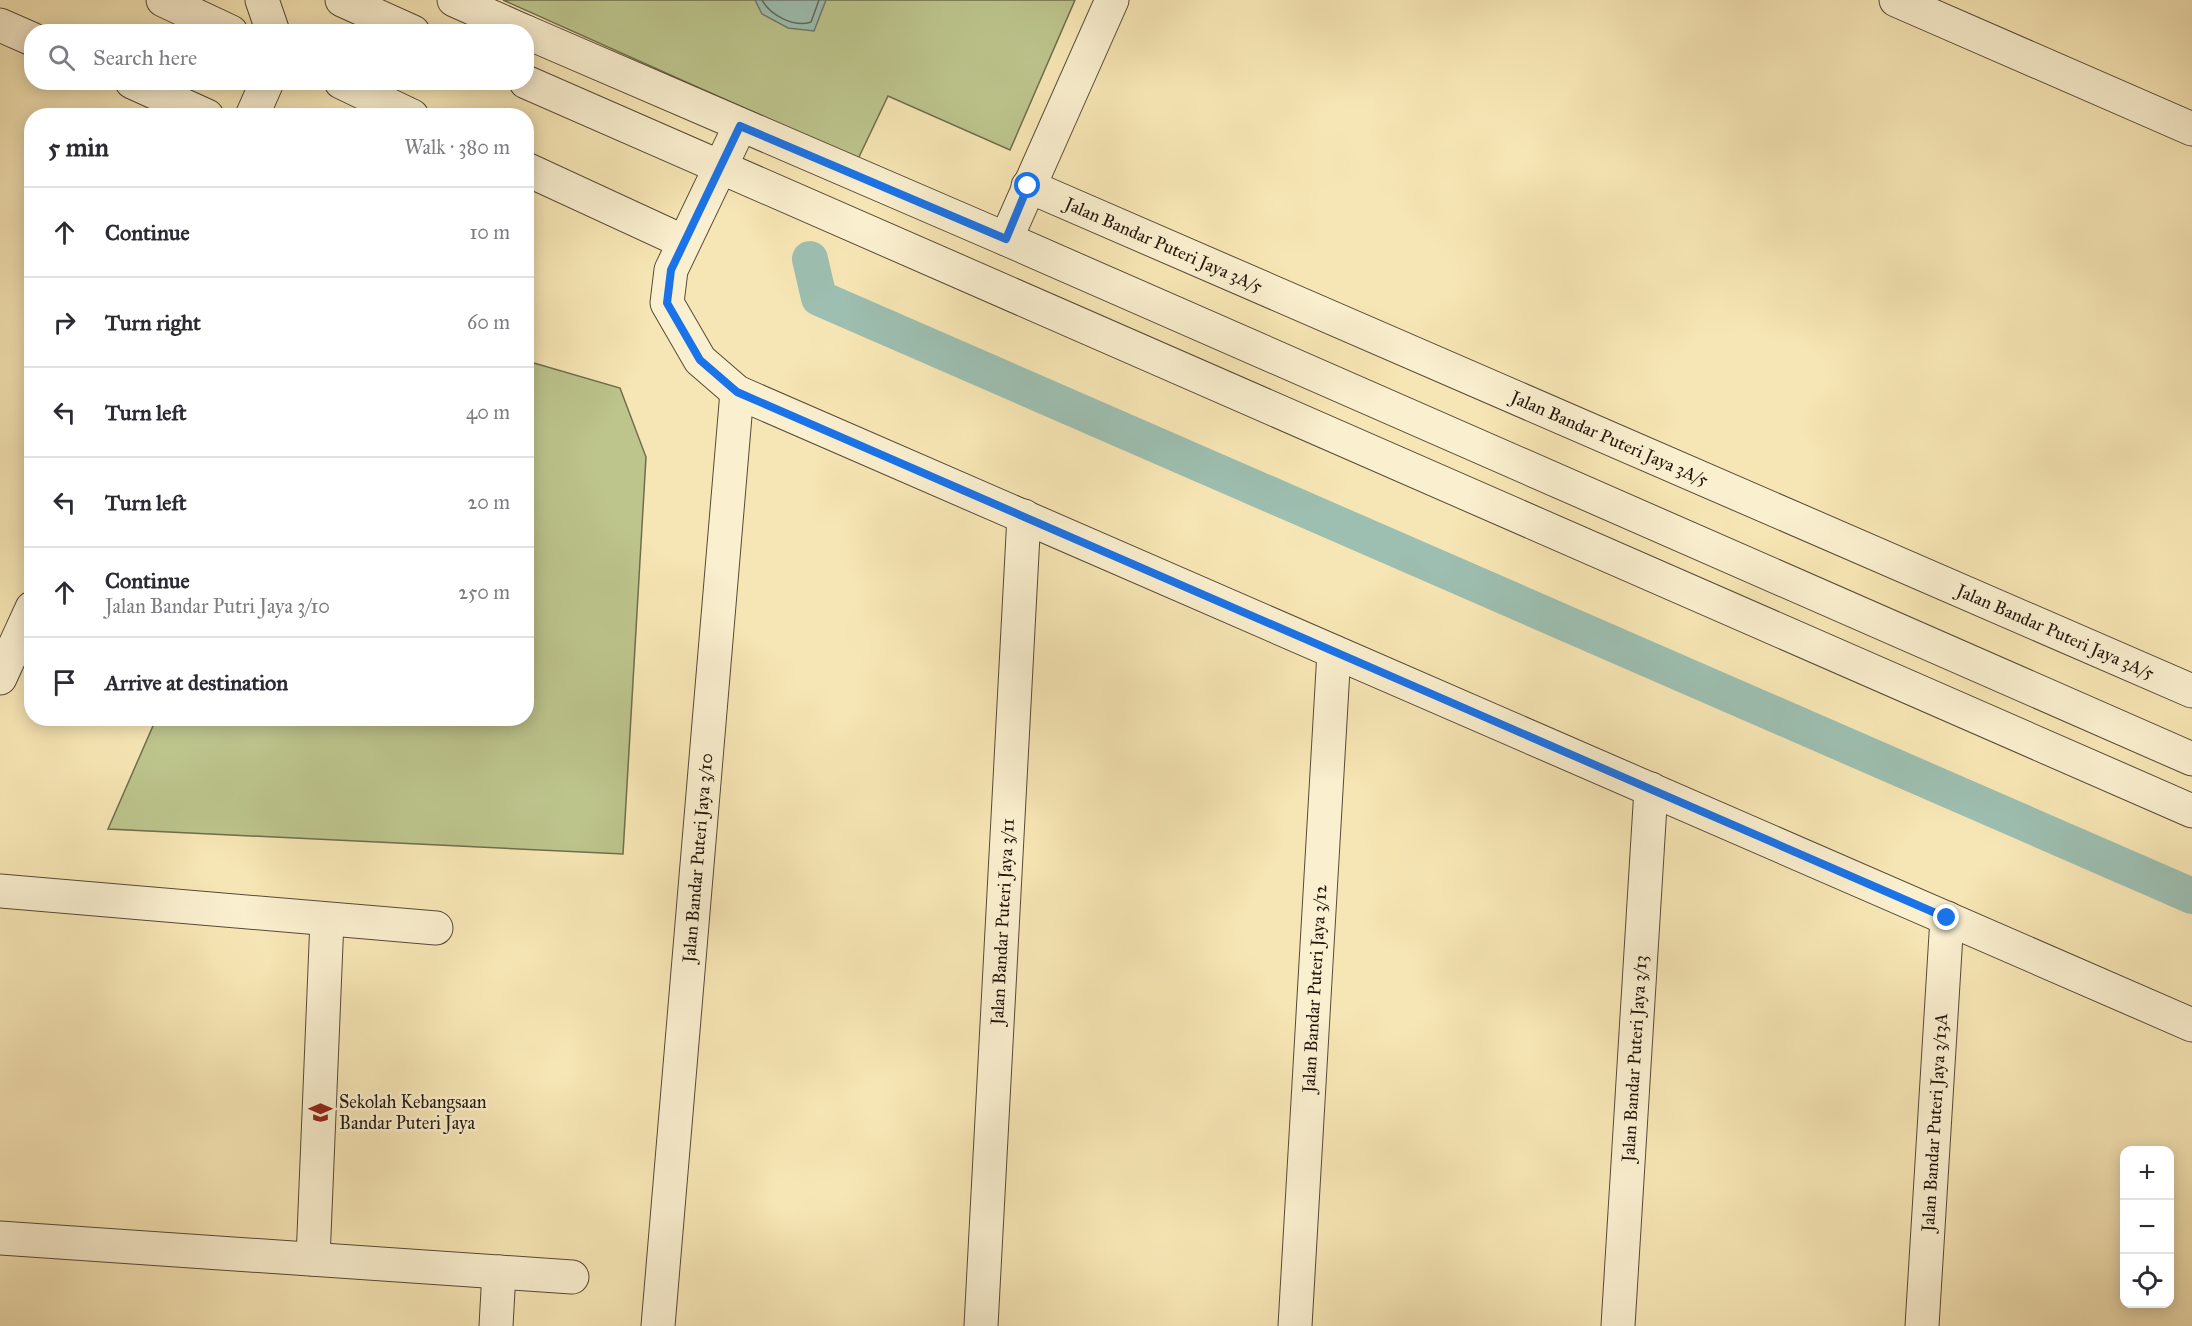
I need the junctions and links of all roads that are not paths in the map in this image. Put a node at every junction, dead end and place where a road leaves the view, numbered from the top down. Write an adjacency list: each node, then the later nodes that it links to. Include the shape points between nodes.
1 (163, 0): 7 (street)
2 (262, 0): 8 (street)
3 (342, 0): 9 (street)
4 (454, 0): 10 (street)
5 (1112, 0): 25 (street)
6 (1896, 0): 22 (street)
7 (214, 24)
8 (270, 24)
9 (395, 24)
10 (508, 24)
11 (0, 25): 12 (street)
12 (24, 36)
13 (534, 36): 21 (street)
14 (534, 85): 23 (street)
15 (150, 90): 18 (street)
16 (263, 90): 19 (street)
17 (358, 90): 20 (street)
18 (189, 108)
19 (256, 108)
20 (395, 108)
21 (740, 126): 23 (street); 26 (street)
22 (2192, 129)
23 (721, 167): 27 (street); 36 (street)
24 (534, 173): 27 (street)
25 (1028, 186): 26 (street); 33 (street, Jalan Bandar Puteri Jaya 3A/5)
26 (1006, 239): 34 (street)
27 (684, 242): 28 (street, via 671,270 667,303 700,360)
28 (737, 392): 29 (street); 47 (street, Jalan Bandar Puteri Jaya 3/10)
29 (1024, 516): 31 (street); 48 (street, Jalan Bandar Puteri Jaya 3/11)
30 (24, 626): 32 (street)
31 (1334, 652): 35 (street); 49 (street, Jalan Bandar Puteri Jaya 3/12)
32 (0, 678)
33 (2192, 691)
34 (2192, 759)
35 (1651, 789): 38 (street); 50 (street, Jalan Bandar Puteri Jaya 3/13)
36 (2192, 811)
37 (0, 891): 39 (street)
38 (1947, 918): 41 (street); 51 (street, Jalan Bandar Puteri Jaya 3/13A)
39 (327, 920): 40 (street); 43 (street)
40 (436, 927)
41 (2192, 1025)
42 (0, 1238): 43 (street)
43 (313, 1259): 44 (street)
44 (499, 1272): 45 (street); 46 (street)
45 (572, 1277)
46 (496, 1326)
47 (658, 1326)
48 (981, 1326)
49 (1296, 1326)
50 (1618, 1326)
51 (1922, 1326)

